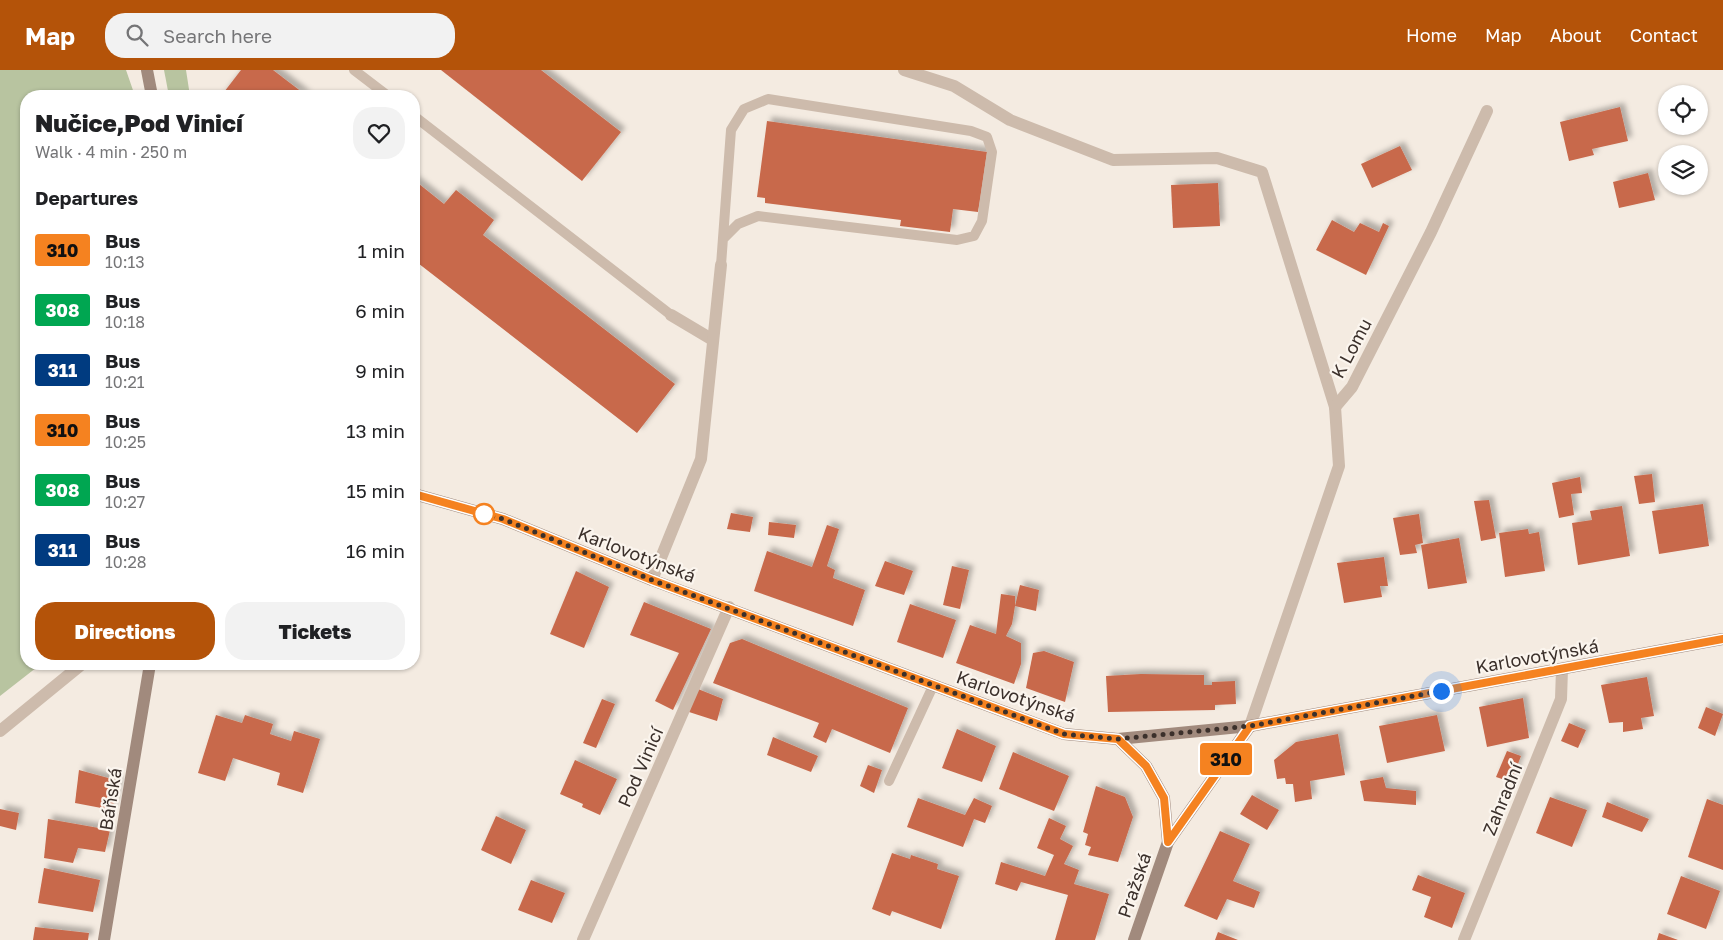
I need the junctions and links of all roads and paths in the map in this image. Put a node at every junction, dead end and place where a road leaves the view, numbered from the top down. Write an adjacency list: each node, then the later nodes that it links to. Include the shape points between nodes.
1 (147, 70): 4 (main road)
2 (354, 70): 5 (lane)
3 (904, 70): 12 (street, via 954,86 1010,120 1112,160 1217,158 1262,172)
4 (151, 90)
5 (380, 90)
6 (1487, 111): 12 (street, K Lomu, via 1431,232 1356,378)
7 (420, 121): 10 (lane)
8 (723, 239): 8 (lane, via 731,130 744,109 768,99 971,131 987,137 992,152 982,221 974,236 957,240 758,216 738,224); 9 (lane)
9 (721, 264): 11 (street)
10 (671, 315): 11 (street)
11 (713, 340): 14 (street, via 701,459)
12 (1335, 407): 21 (street, via 1339,466)
13 (420, 496): 14 (main road, Karlovotýnská, via 503,519)
14 (652, 580): 15 (main road, Karlovotýnská)
15 (729, 607): 20 (main road, Karlovotýnská); 27 (street, Pod Vinicí)
16 (1723, 639): 17 (main road, Karlovotýnská)
17 (1562, 669): 21 (main road, Karlovotýnská); 29 (street, Zahradní, via 1560,699)
18 (75, 670): 22 (street)
19 (149, 670): 26 (main road, Báňská)
20 (933, 686): 23 (main road, Karlovotýnská, via 1064,734); 24 (lane)
21 (1250, 726): 23 (main road, Karlovotýnská); 25 (main road, Pražská)
22 (0, 731)
23 (1118, 739): 25 (main road, Pražská, via 1146,766 1164,798)
24 (889, 781)
25 (1168, 842): 28 (main road, Pražská)
26 (104, 940)
27 (584, 940)
28 (1134, 940)
29 (1464, 940)

